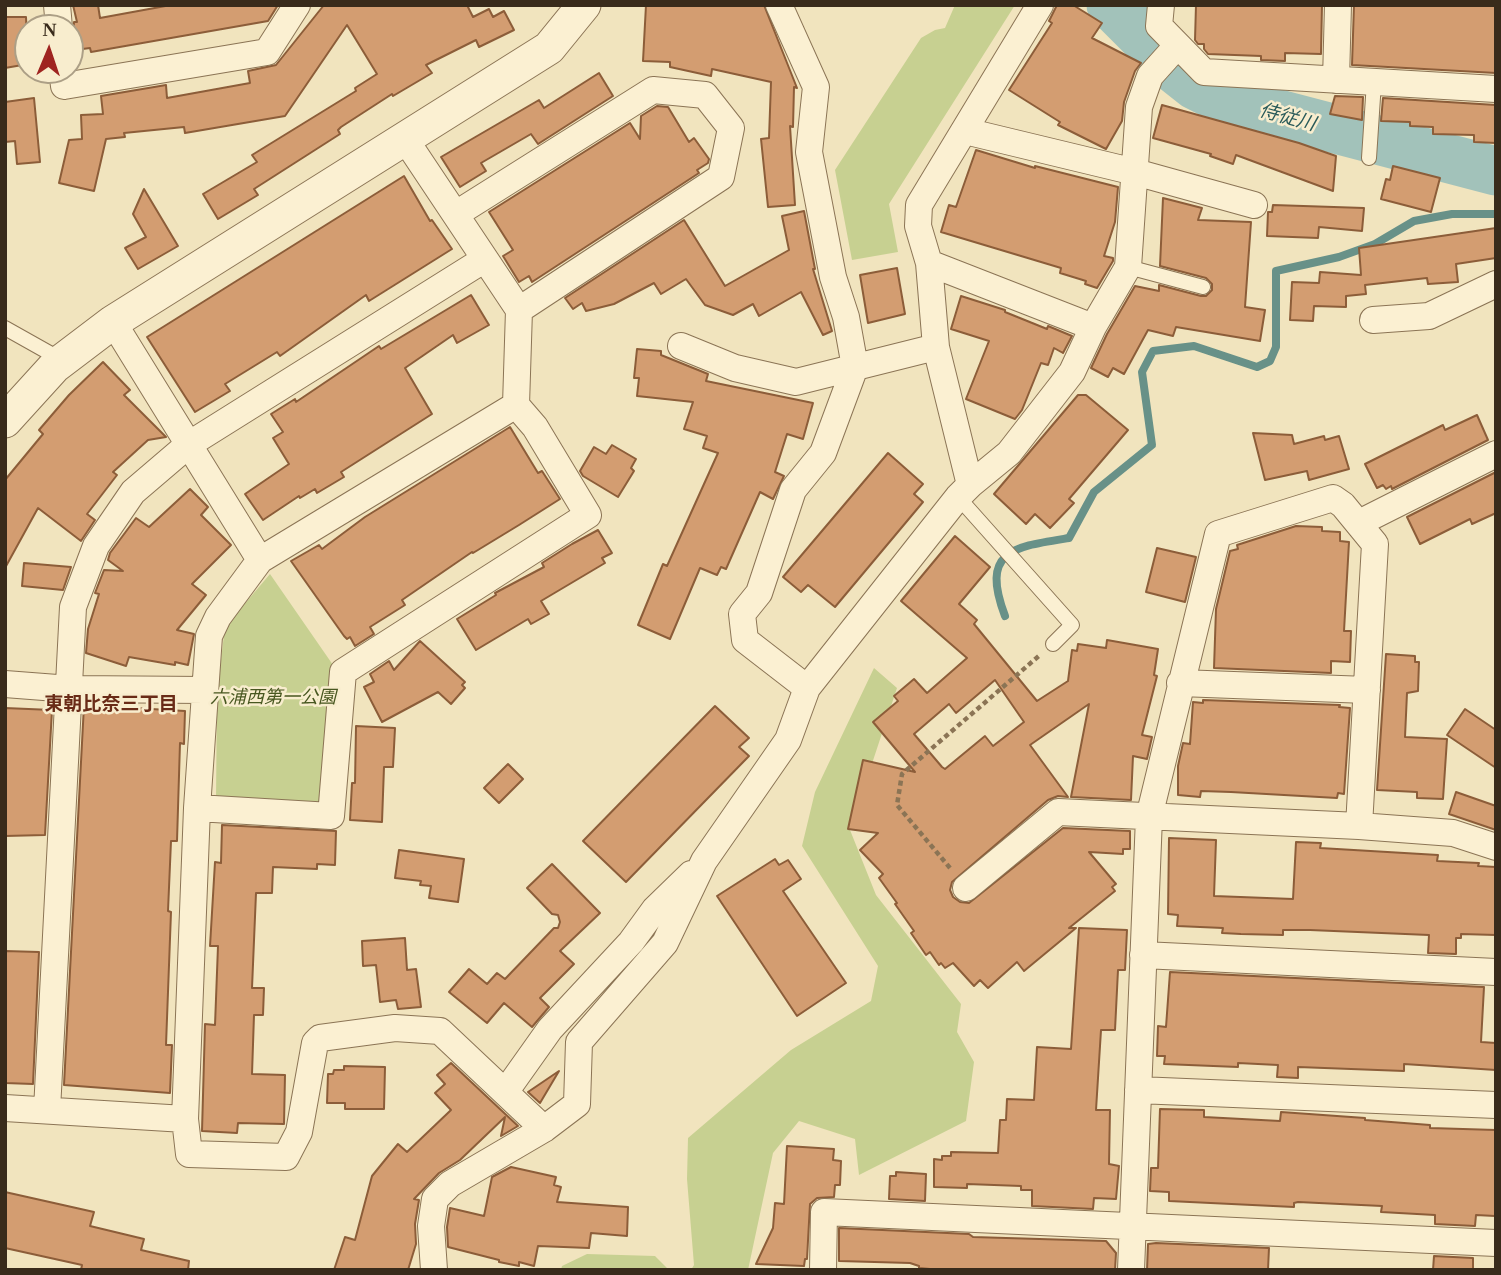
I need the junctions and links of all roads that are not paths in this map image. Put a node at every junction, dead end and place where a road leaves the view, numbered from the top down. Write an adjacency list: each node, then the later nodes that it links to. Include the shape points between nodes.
1 (297, 5): 10 (street, via 267,52)
2 (584, 5): 13 (street, via 549,48)
3 (779, 5): 31 (street, via 816,87 809,152 832,277 846,317)
4 (1040, 5): 12 (street)
5 (1161, 5): 7 (street, via 1159,26)
6 (1338, 5): 8 (street)
7 (1177, 47): 8 (street, via 1204,72); 15 (street, via 1150,76 1139,107)
8 (1336, 80): 9 (street)
9 (1374, 82): 11 (street); 14 (lane)
10 (84, 83)
11 (1496, 89)
12 (965, 131): 15 (street); 19 (street, via 919,205 918,226)
13 (405, 139): 17 (street); 25 (street)
14 (1369, 158)
15 (1135, 172): 16 (street); 20 (street)
16 (1254, 205)
17 (456, 214): 18 (street); 23 (street, via 653,90 705,96 731,128 720,177)
18 (485, 259): 23 (street); 34 (street)
19 (929, 263): 26 (street); 29 (street)
20 (1128, 267): 22 (lane); 26 (street)
21 (1496, 284): 24 (street, via 1429,316)
22 (1203, 287)
23 (519, 310): 32 (street)
24 (1373, 320)
25 (113, 322): 30 (street); 34 (street)
26 (1093, 327): 36 (street, via 1072,372 1009,453)
27 (5, 328): 30 (lane)
28 (681, 346): 31 (street, via 735,368 796,382)
29 (936, 346): 31 (street); 36 (street)
30 (63, 360): 33 (street)
31 (855, 367): 42 (street, via 823,453 793,490 759,593 742,614 746,640)
32 (516, 405): 38 (street); 46 (street, via 535,426 588,515 343,672 331,816)
33 (5, 421)
34 (188, 445): 38 (street); 43 (street, via 133,492 96,546 73,607)
35 (1496, 454): 37 (street)
36 (964, 491): 39 (lane, via 1072,625); 42 (street)
37 (1359, 523): 40 (street, via 1333,498 1218,534); 45 (street, via 1376,544)
38 (260, 560): 44 (street, via 208,636)
39 (1053, 644)
40 (1180, 683): 45 (street); 47 (street)
41 (5, 684): 43 (street)
42 (807, 688): 50 (street, via 788,740)
43 (70, 689): 44 (street); 58 (street)
44 (205, 690): 46 (street)
45 (1367, 690): 48 (street)
46 (197, 808): 59 (street)
47 (1149, 817): 48 (street); 51 (street, via 1058,812); 52 (street)
48 (1359, 826): 49 (street, via 1453,832)
49 (1496, 847)
50 (702, 863): 55 (street, via 655,909 551,1029); 60 (street, via 665,943 579,1042 578,1104)
51 (966, 888)
52 (1143, 954): 53 (street); 54 (street)
53 (1496, 972)
54 (1138, 1090): 56 (street); 61 (street)
55 (506, 1091): 59 (street, via 440,1031 396,1028 320,1038 315,1043 299,1132 286,1157 189,1154); 60 (street)
56 (1496, 1105)
57 (5, 1108): 58 (street)
58 (47, 1110): 59 (street)
59 (185, 1119)
60 (544, 1129): 63 (street, via 450,1184 435,1199)
61 (1133, 1226): 62 (street); 64 (street, via 824,1212); 65 (street)
62 (1496, 1242)
63 (433, 1270)
64 (823, 1270)
65 (1130, 1270)

